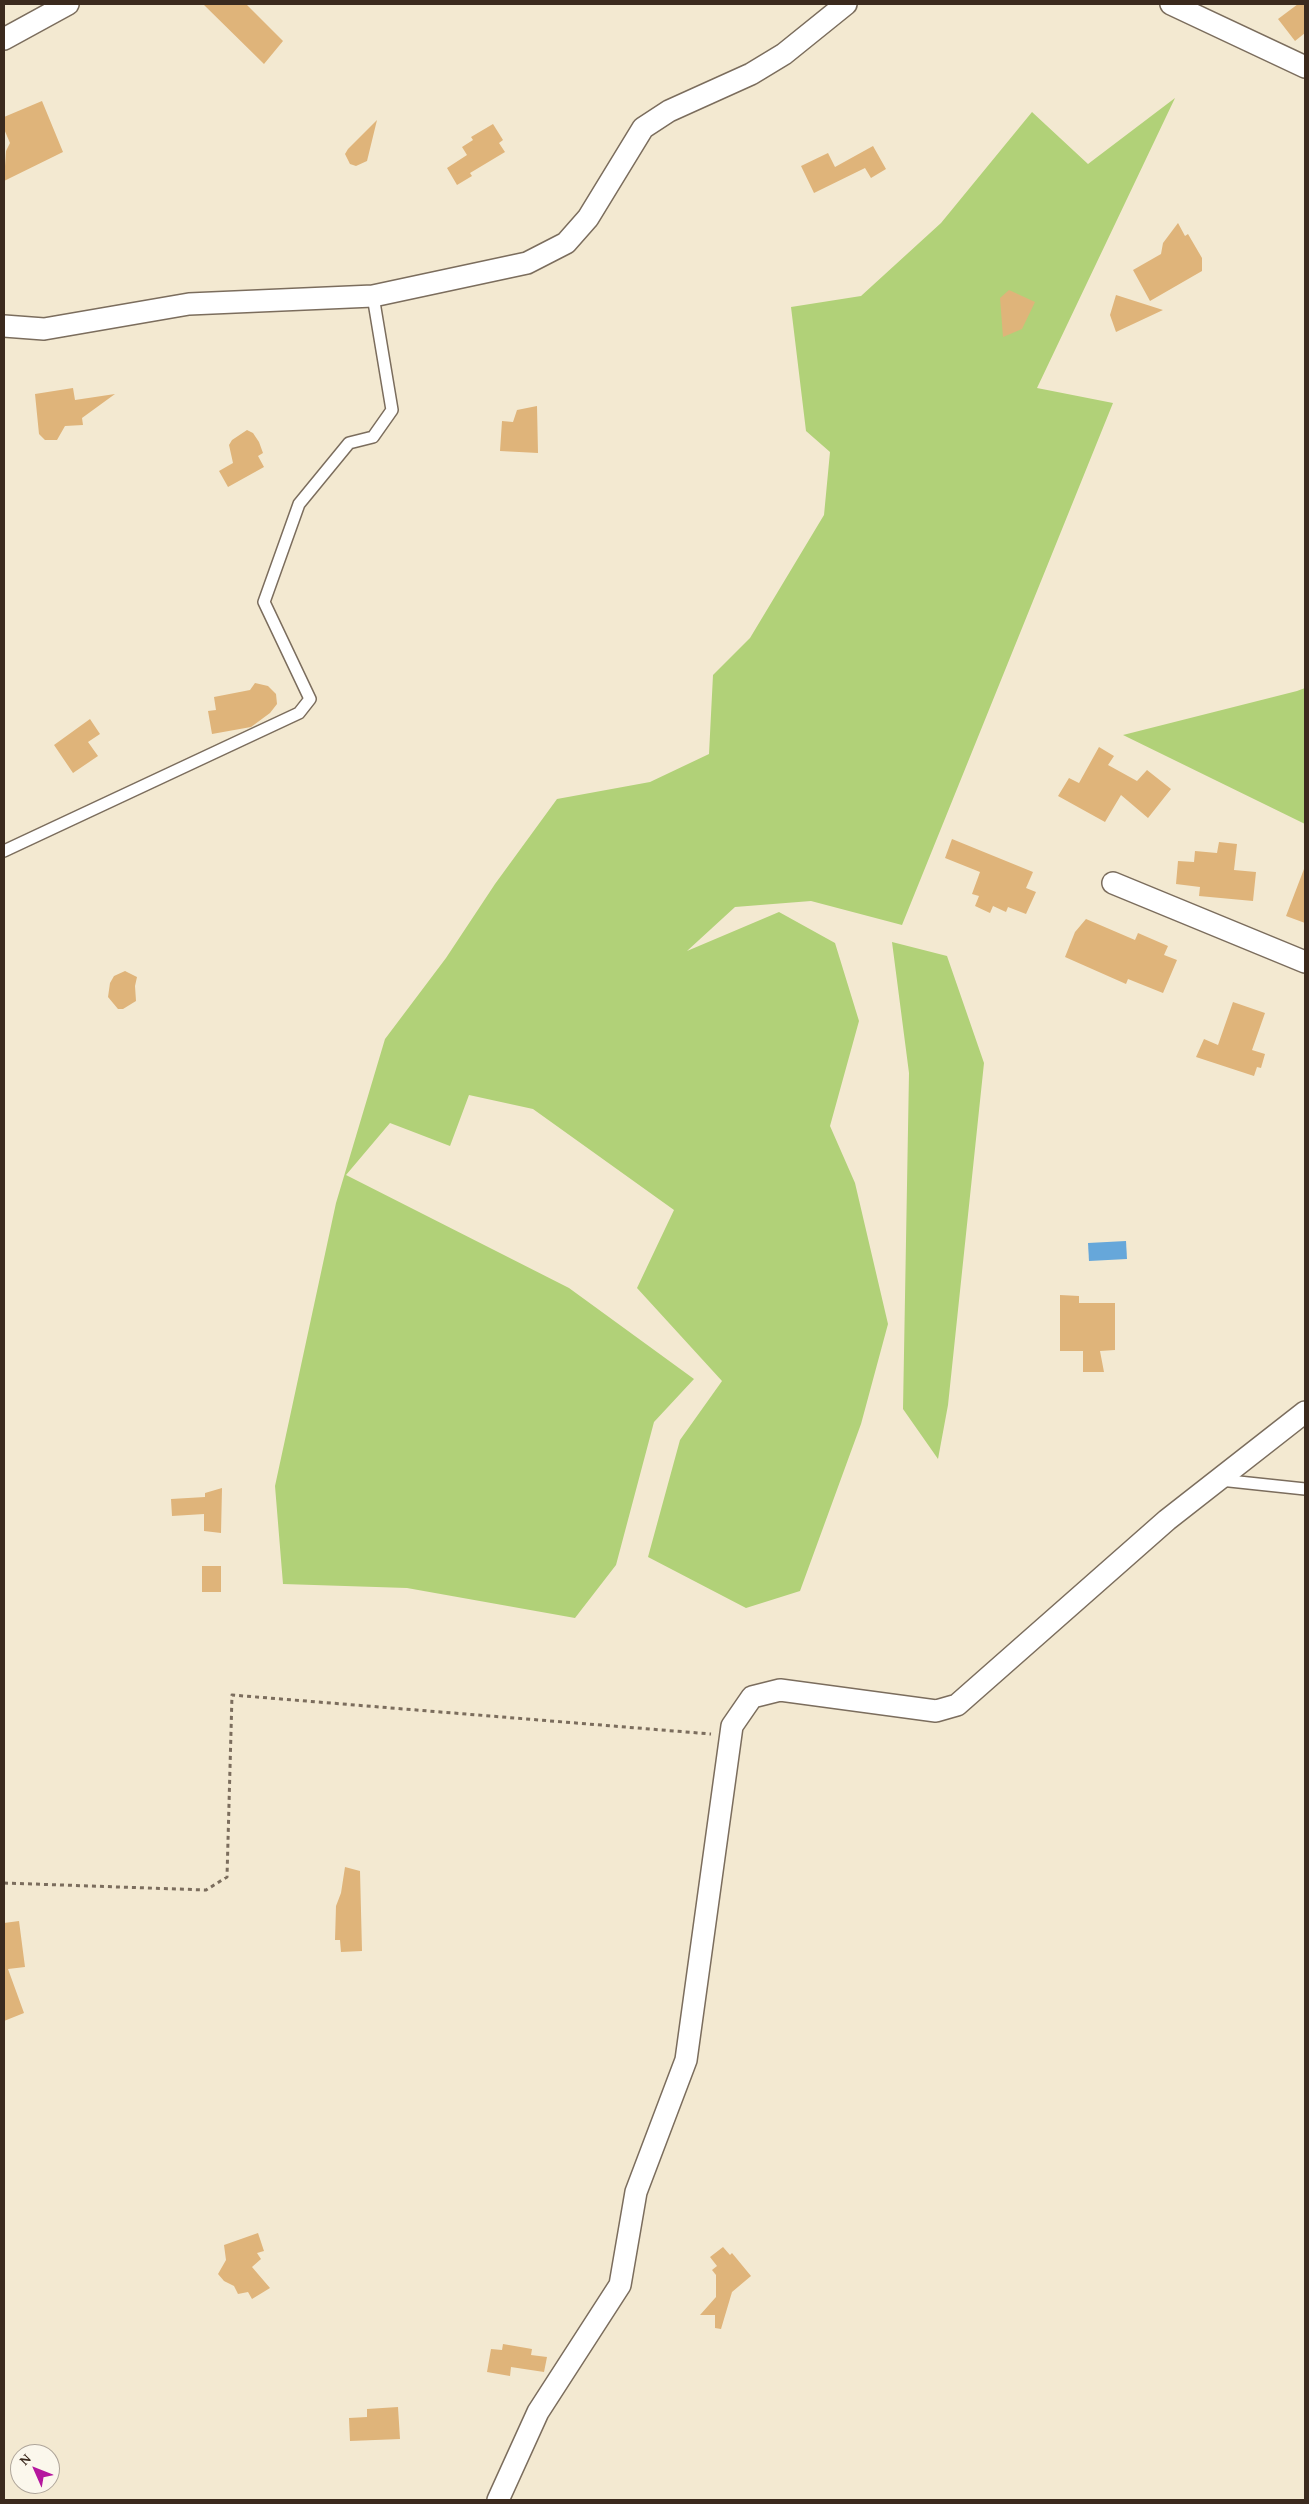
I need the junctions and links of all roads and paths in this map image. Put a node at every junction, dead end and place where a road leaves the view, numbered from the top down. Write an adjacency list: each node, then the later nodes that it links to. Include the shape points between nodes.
1 (68, 4): 4 (street)
2 (846, 4): 6 (street, via 784,54 751,74 669,111 643,128 588,218 566,243 527,262)
3 (1171, 4): 5 (street)
4 (4, 39)
5 (1305, 66)
6 (373, 296): 7 (street, via 189,304 44,329); 8 (lane, via 392,410 373,437 349,443 299,504 264,602 310,699 299,713)
7 (4, 326)
8 (4, 851)
9 (1113, 883): 10 (street)
10 (1305, 962)
11 (1305, 1412): 12 (street)
12 (1218, 1480): 13 (lane); 14 (street, via 1167,1520 957,1706 936,1711 780,1690 752,1697 732,1726)
13 (1305, 1489)
14 (731, 1736): 15 (path, via 232,1695 227,1877 206,1890); 16 (street, via 686,2060 636,2192 620,2285 538,2412)
15 (4, 1883)
16 (498, 2500)

